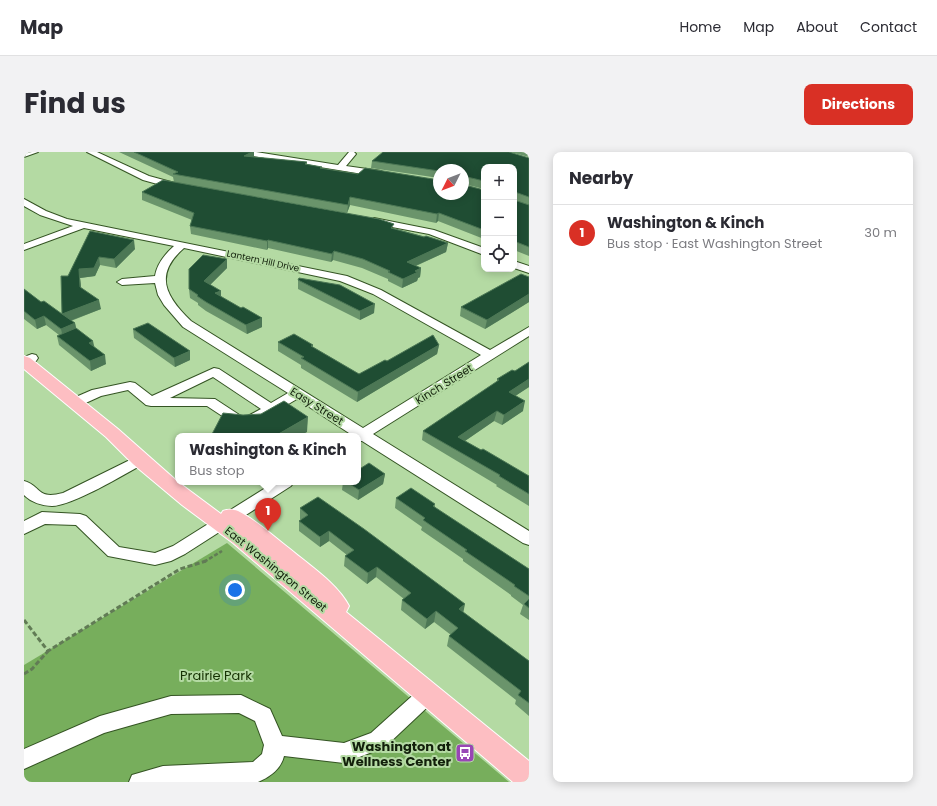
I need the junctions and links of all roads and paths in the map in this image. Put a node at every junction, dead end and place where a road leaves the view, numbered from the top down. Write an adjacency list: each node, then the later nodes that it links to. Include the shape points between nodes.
1 (34, 152): 5 (street)
2 (91, 152): 8 (street, via 153,181)
3 (240, 152): 6 (street)
4 (352, 154): 6 (street)
5 (24, 155)
6 (340, 168): 7 (street)
7 (392, 176)
8 (190, 188)
9 (24, 202): 11 (street, Lantern Hill Drive, via 52,217)
10 (365, 220): 14 (street, via 431,232)
11 (83, 225): 12 (street, Lantern Hill Drive); 13 (street)
12 (182, 245): 17 (street, via 167,259); 20 (street, Lantern Hill Drive, via 343,278 377,292)
13 (24, 247)
14 (481, 251)
15 (517, 265): 16 (street)
16 (529, 270)
17 (160, 279): 18 (street); 22 (street, Easy Street, via 168,305 187,324)
18 (122, 282)
19 (529, 331): 20 (street, Kinch Street)
20 (490, 355): 27 (street, Kinch Street)
21 (26, 358): 23 (main road, East Washington Street)
22 (298, 393): 25 (street); 26 (street, Easy Street)
23 (79, 401): 24 (street, via 98,393 130,386); 29 (main road, East Washington Street); 30 (main road, East Washington Street)
24 (151, 402): 25 (street, via 210,402 244,424); 25 (street, via 214,372)
25 (271, 409)
26 (356, 433)
27 (361, 435)
28 (361, 437): 38 (street, Easy Street)
29 (140, 460): 31 (main road, East Washington Street); 35 (street, via 68,497 41,500)
30 (175, 473)
31 (175, 484)
32 (176, 485): 36 (main road, East Washington Street)
33 (190, 485): 36 (main road, East Washington Street)
34 (281, 485): 36 (street)
35 (24, 486)
36 (226, 520): 37 (street, via 179,550 155,559 114,552 80,520 42,518); 43 (main road, East Washington Street); 46 (main road, East Washington Street, via 259,536 316,583 337,605)
37 (24, 528)
38 (529, 539)
39 (222, 551): 41 (path, via 202,564 180,570)
40 (24, 620): 41 (path)
41 (48, 651): 42 (path)
42 (24, 674)
43 (428, 694): 44 (street, via 378,740 344,753); 47 (main road, East Washington Street)
44 (275, 745): 45 (street, via 262,715 240,704 171,705 100,725); 48 (street, via 272,760 257,772 163,776)
45 (24, 759)
46 (529, 761)
47 (529, 778)
48 (140, 782)

